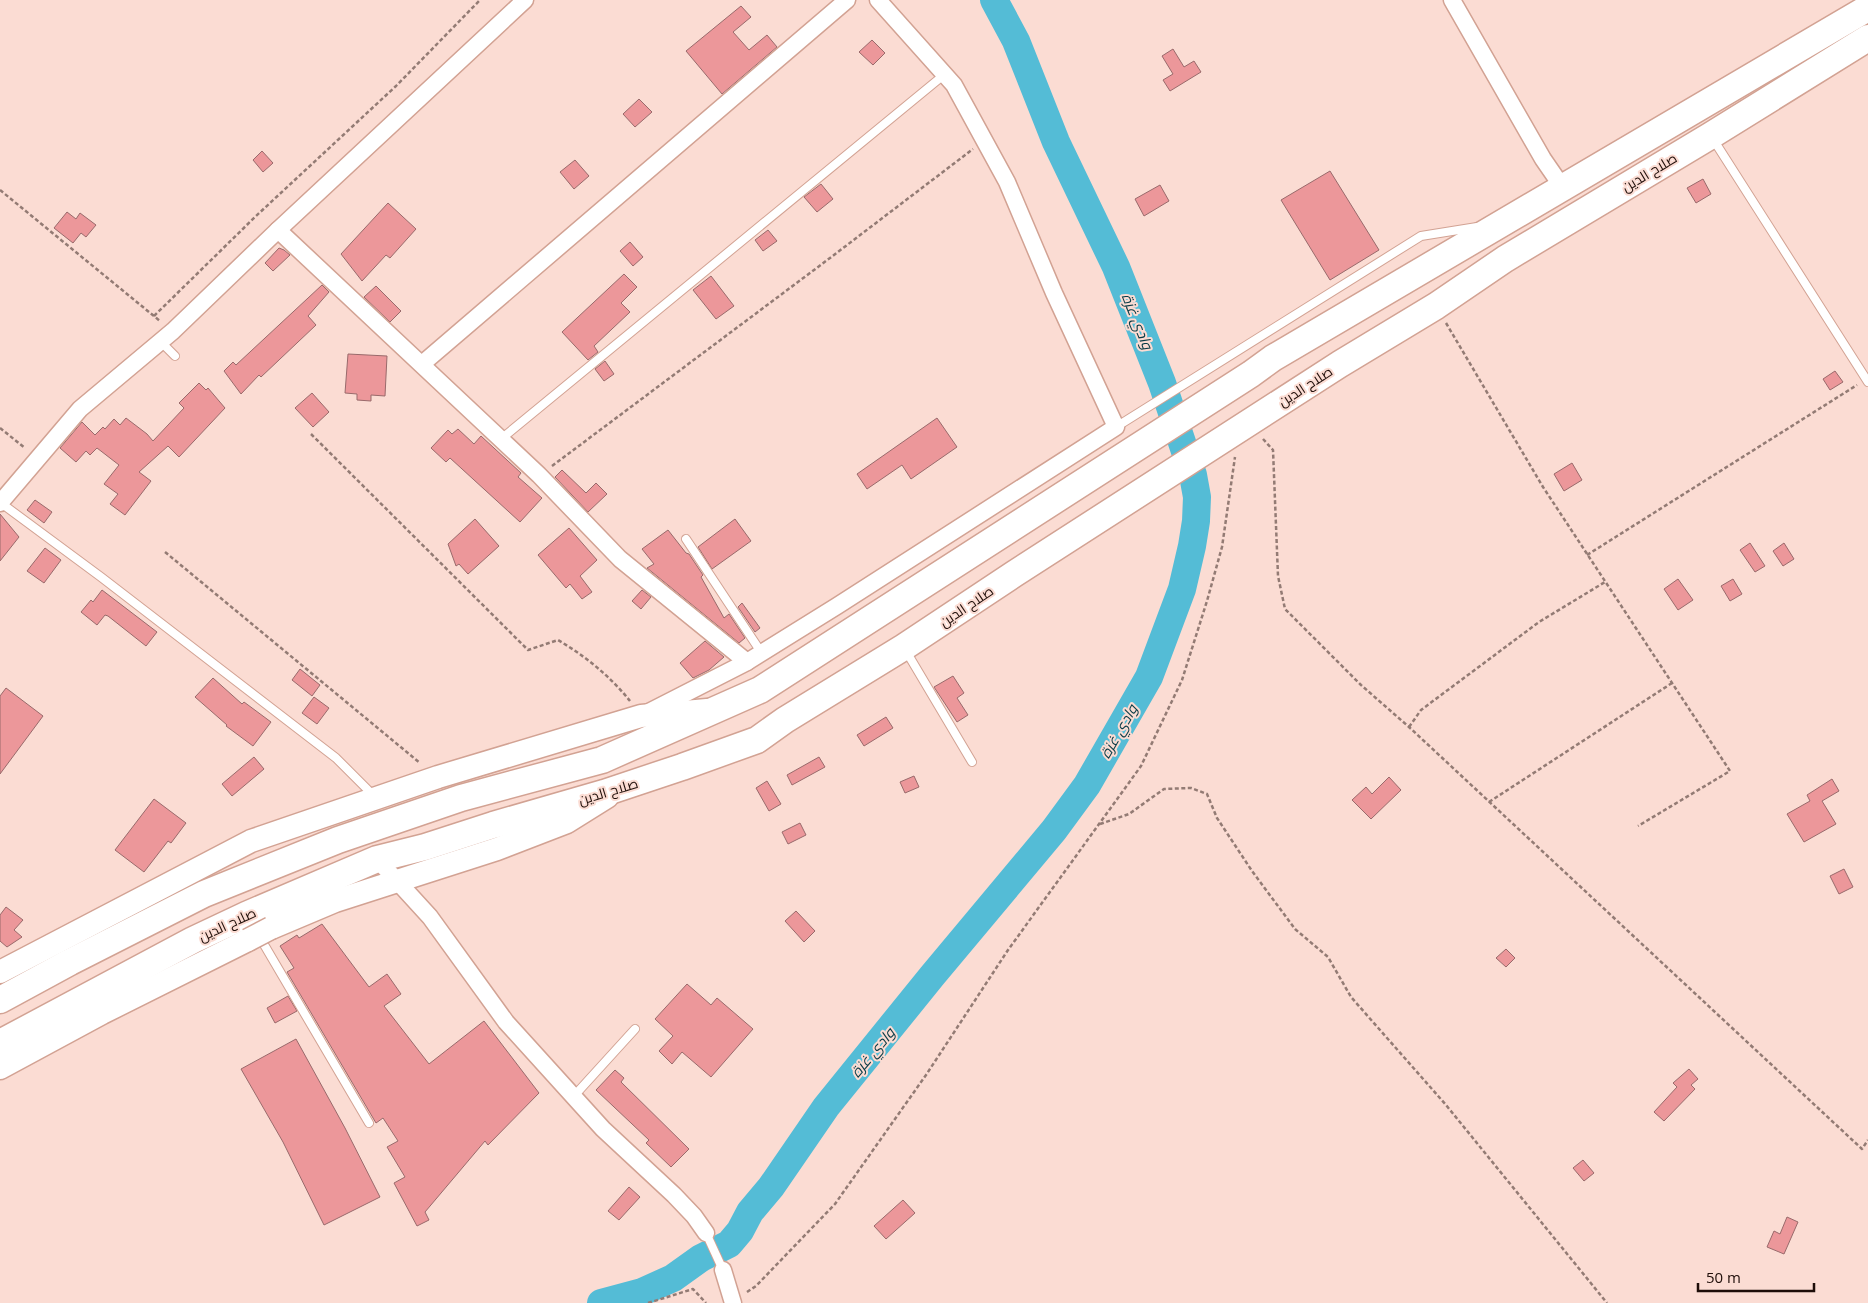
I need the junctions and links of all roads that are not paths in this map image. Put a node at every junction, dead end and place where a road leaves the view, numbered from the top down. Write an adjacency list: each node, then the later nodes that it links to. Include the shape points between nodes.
1 (525, 0): 11 (street)
2 (848, 0): 14 (street)
3 (878, 0): 7 (street)
4 (1452, 0): 9 (street)
5 (1868, 8): 9 (highway)
6 (1868, 38): 8 (highway, صلاح الدين)
7 (945, 74): 16 (street, via 1007,182); 17 (lane)
8 (1710, 136): 15 (lane); 20 (highway, صلاح الدين, via 1505,259)
9 (1563, 188): 10 (highway)
10 (1501, 224): 16 (lane, via 1421,236); 23 (highway, via 1273,358 1062,498 760,690)
11 (278, 230): 12 (street); 14 (street)
12 (167, 337): 13 (lane); 18 (street, via 80,410)
13 (175, 356)
14 (422, 364): 17 (street)
15 (1867, 381)
16 (1116, 427): 21 (street)
17 (501, 439): 22 (street, via 620,559)
18 (0, 503): 27 (lane, via 328,752)
19 (686, 539): 21 (lane)
20 (904, 647): 25 (lane); 26 (highway, صلاح الدين, via 758,740)
21 (761, 652): 22 (street)
22 (747, 662): 24 (street)
23 (716, 709): 24 (main road); 32 (highway, via 602,760 461,798 338,840 204,894)
24 (641, 716): 27 (main road)
25 (972, 762)
26 (622, 787): 28 (highway, صلاح الدين); 29 (main road, via 567,822 497,849)
27 (376, 798): 31 (main road, via 251,841)
28 (377, 859): 29 (street); 30 (highway, صلاح الدين)
29 (397, 881): 30 (main road, bridge, via 335,901 271,928); 36 (street, via 430,917 506,1022)
30 (247, 927): 34 (highway, صلاح الدين, via 192,940); 35 (main road, via 110,1009); 37 (lane)
31 (0, 972)
32 (0, 1000)
33 (635, 1029): 36 (lane)
34 (0, 1043)
35 (0, 1068)
36 (574, 1096): 38 (street, via 603,1129 674,1195)
37 (369, 1123)
38 (706, 1233): 39 (lane)
39 (723, 1270): 40 (street)
40 (733, 1302)

